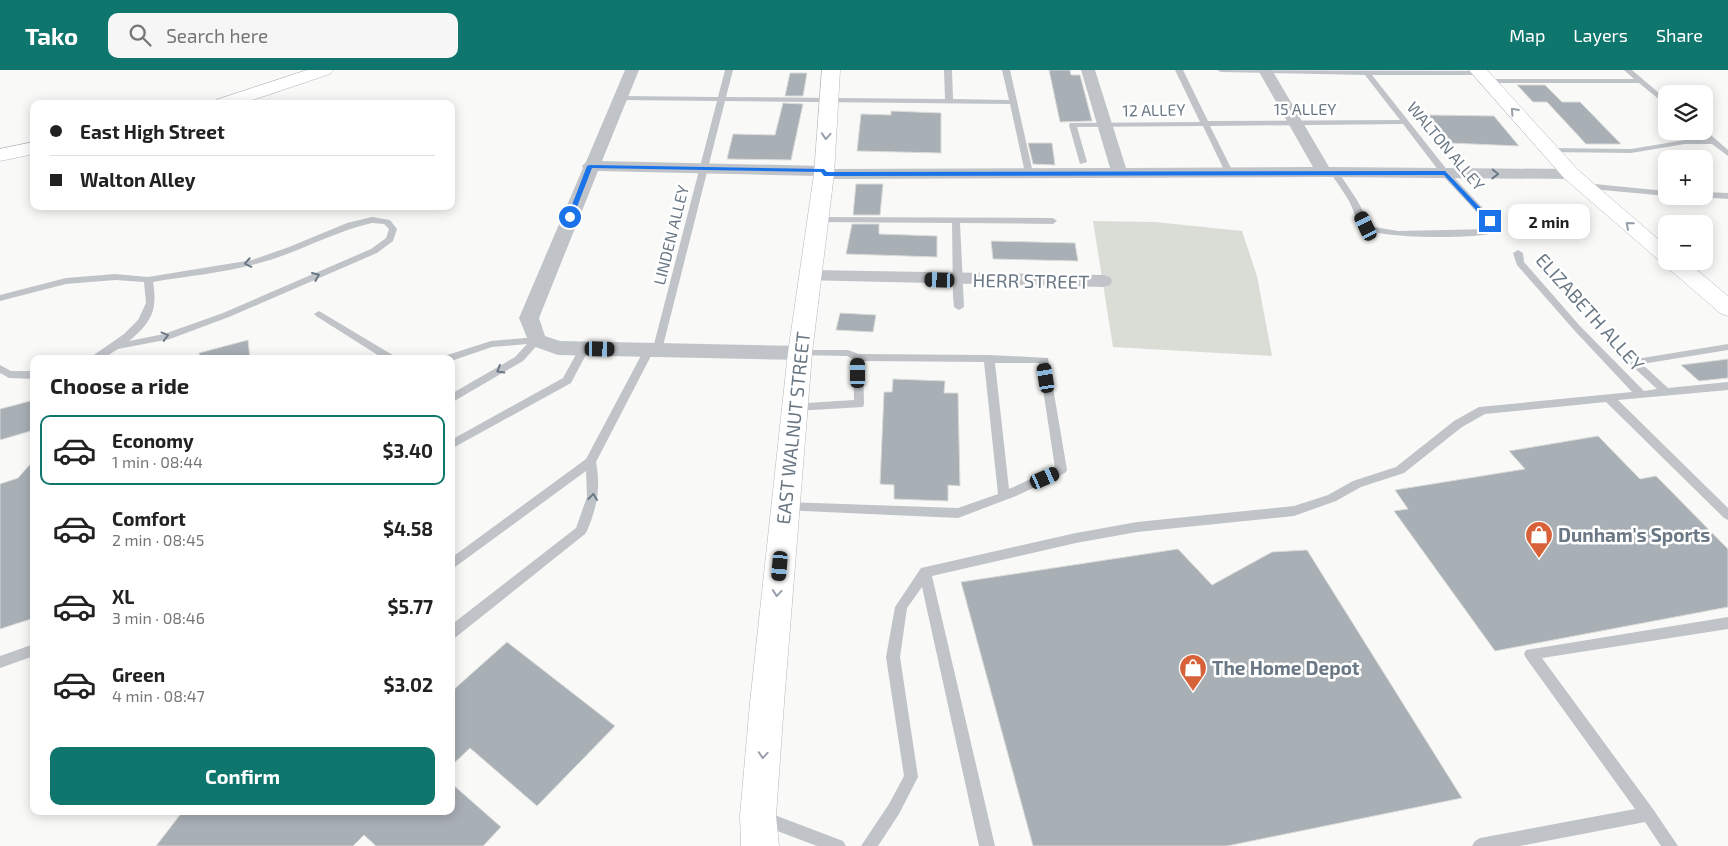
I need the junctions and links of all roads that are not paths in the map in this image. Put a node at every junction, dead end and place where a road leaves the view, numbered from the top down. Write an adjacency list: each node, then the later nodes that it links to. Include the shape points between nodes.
1 (324, 70): 18 (main road)
2 (632, 70): 16 (street)
3 (729, 70): 17 (lane, LINDEN ALLEY)
4 (831, 70): 19 (main road, EAST WALNUT STREET)
5 (948, 70): 20 (lane)
6 (1006, 70): 21 (lane)
7 (1088, 70): 25 (street)
8 (1179, 70): 23 (lane)
9 (1222, 70): 11 (lane)
10 (1628, 70): 14 (lane)
11 (1266, 71): 12 (lane); 24 (street)
12 (1366, 71): 13 (lane); 22 (lane, WALTON ALLEY)
13 (1482, 75): 14 (lane); 29 (main road, one-way to 13)
14 (1640, 81): 15 (lane)
15 (1658, 96)
16 (620, 98): 17 (lane); 33 (street)
17 (721, 99): 19 (lane); 34 (lane, LINDEN ALLEY)
18 (234, 100)
19 (829, 100): 20 (lane); 35 (main road, EAST WALNUT STREET, one-way to 35)
20 (949, 102): 21 (lane)
21 (1013, 102): 39 (lane)
22 (1406, 122): 24 (lane, 15 ALLEY); 40 (lane, WALTON ALLEY)
23 (1205, 123): 24 (lane, 15 ALLEY); 25 (lane, 12 ALLEY); 37 (lane)
24 (1296, 123): 38 (street)
25 (1104, 125): 32 (lane, 12 ALLEY, via 1073,125); 36 (street)
26 (1712, 140): 27 (lane)
27 (1714, 142): 29 (lane, via 1685,142 1631,151); 30 (lane)
28 (30, 149): 31 (main road)
29 (1549, 150): 41 (main road)
30 (1728, 154)
31 (0, 155)
32 (1083, 162)
33 (590, 166): 34 (street); 59 (street, via 529,318)
34 (703, 168): 35 (street); 63 (lane, LINDEN ALLEY)
35 (824, 172): 39 (street); 45 (main road, EAST WALNUT STREET)
36 (1119, 172): 37 (street); 39 (street)
37 (1229, 172): 38 (street)
38 (1329, 172): 40 (street); 40 (lane, WALTON ALLEY, via 1353,200 1366,226 1372,229 1398,234 1494,231 1490,221)
39 (1029, 173)
40 (1445, 173): 41 (street, one-way to 41)
41 (1577, 180): 42 (lane); 48 (main road, one-way to 41)
42 (1658, 193)
43 (1713, 195): 44 (lane)
44 (1728, 196)
45 (817, 220): 46 (lane); 51 (main road, EAST WALNUT STREET)
46 (956, 221): 47 (lane); 53 (lane)
47 (1053, 222)
48 (1658, 250)
49 (1518, 253): 74 (lane, ELIZABETH ALLEY, via 1520,263 1576,328)
50 (1684, 270): 56 (main road)
51 (809, 276): 53 (street, HERR STREET); 64 (main road, EAST WALNUT STREET)
52 (148, 280): 55 (lane, via 116,277 66,281); 60 (lane, via 151,302 142,322); 60 (lane, one-way to 52, via 166,337 226,315 374,251 390,239 393,229 387,222 372,220 350,225 254,262)
53 (959, 280): 54 (street, HERR STREET); 57 (lane)
54 (1103, 281)
55 (0, 298)
56 (1724, 301)
57 (960, 307)
58 (319, 314): 66 (lane)
59 (537, 340): 62 (street, via 558,348); 67 (lane, via 491,344); 75 (lane, one-way to 75, via 520,359)
60 (118, 346): 65 (lane)
61 (1728, 347): 73 (lane, via 1634,362)
62 (584, 349): 63 (street); 78 (lane, via 567,380)
63 (653, 350): 64 (street); 79 (lane, LINDEN ALLEY)
64 (800, 352): 68 (lane, via 848,353); 77 (main road, EAST WALNUT STREET)
65 (101, 355)
66 (386, 355)
67 (455, 356)
68 (858, 357): 69 (lane); 77 (lane, via 859,404)
69 (989, 358): 80 (lane); 80 (lane, via 1044,360 1061,470)
70 (0, 368): 71 (lane, via 9,374)
71 (30, 375)
72 (1728, 386): 73 (lane)
73 (1665, 391): 74 (lane)
74 (1640, 393): 76 (lane)
75 (455, 397)
76 (1608, 397): 82 (lane); 84 (lane, via 1484,410 1458,424 1400,470 1294,511 1136,527)
77 (795, 406): 81 (main road, EAST WALNUT STREET)
78 (455, 443)
79 (590, 462): 83 (lane); 86 (lane, one-way to 79, via 581,531 591,509 595,482)
80 (1004, 496): 81 (lane, via 958,513)
81 (785, 507): 90 (main road, EAST WALNUT STREET, one-way to 90)
82 (1728, 515)
83 (455, 562)
84 (925, 572): 92 (lane, via 901,607 893,657 911,777); 93 (lane)
85 (1728, 622): 89 (lane, via 1531,654)
86 (455, 630)
87 (30, 651): 88 (lane)
88 (0, 662)
89 (1648, 814): 94 (lane); 95 (lane)
90 (757, 836): 91 (lane)
91 (838, 846)
92 (869, 846)
93 (987, 846)
94 (1480, 846)
95 (1670, 846)

